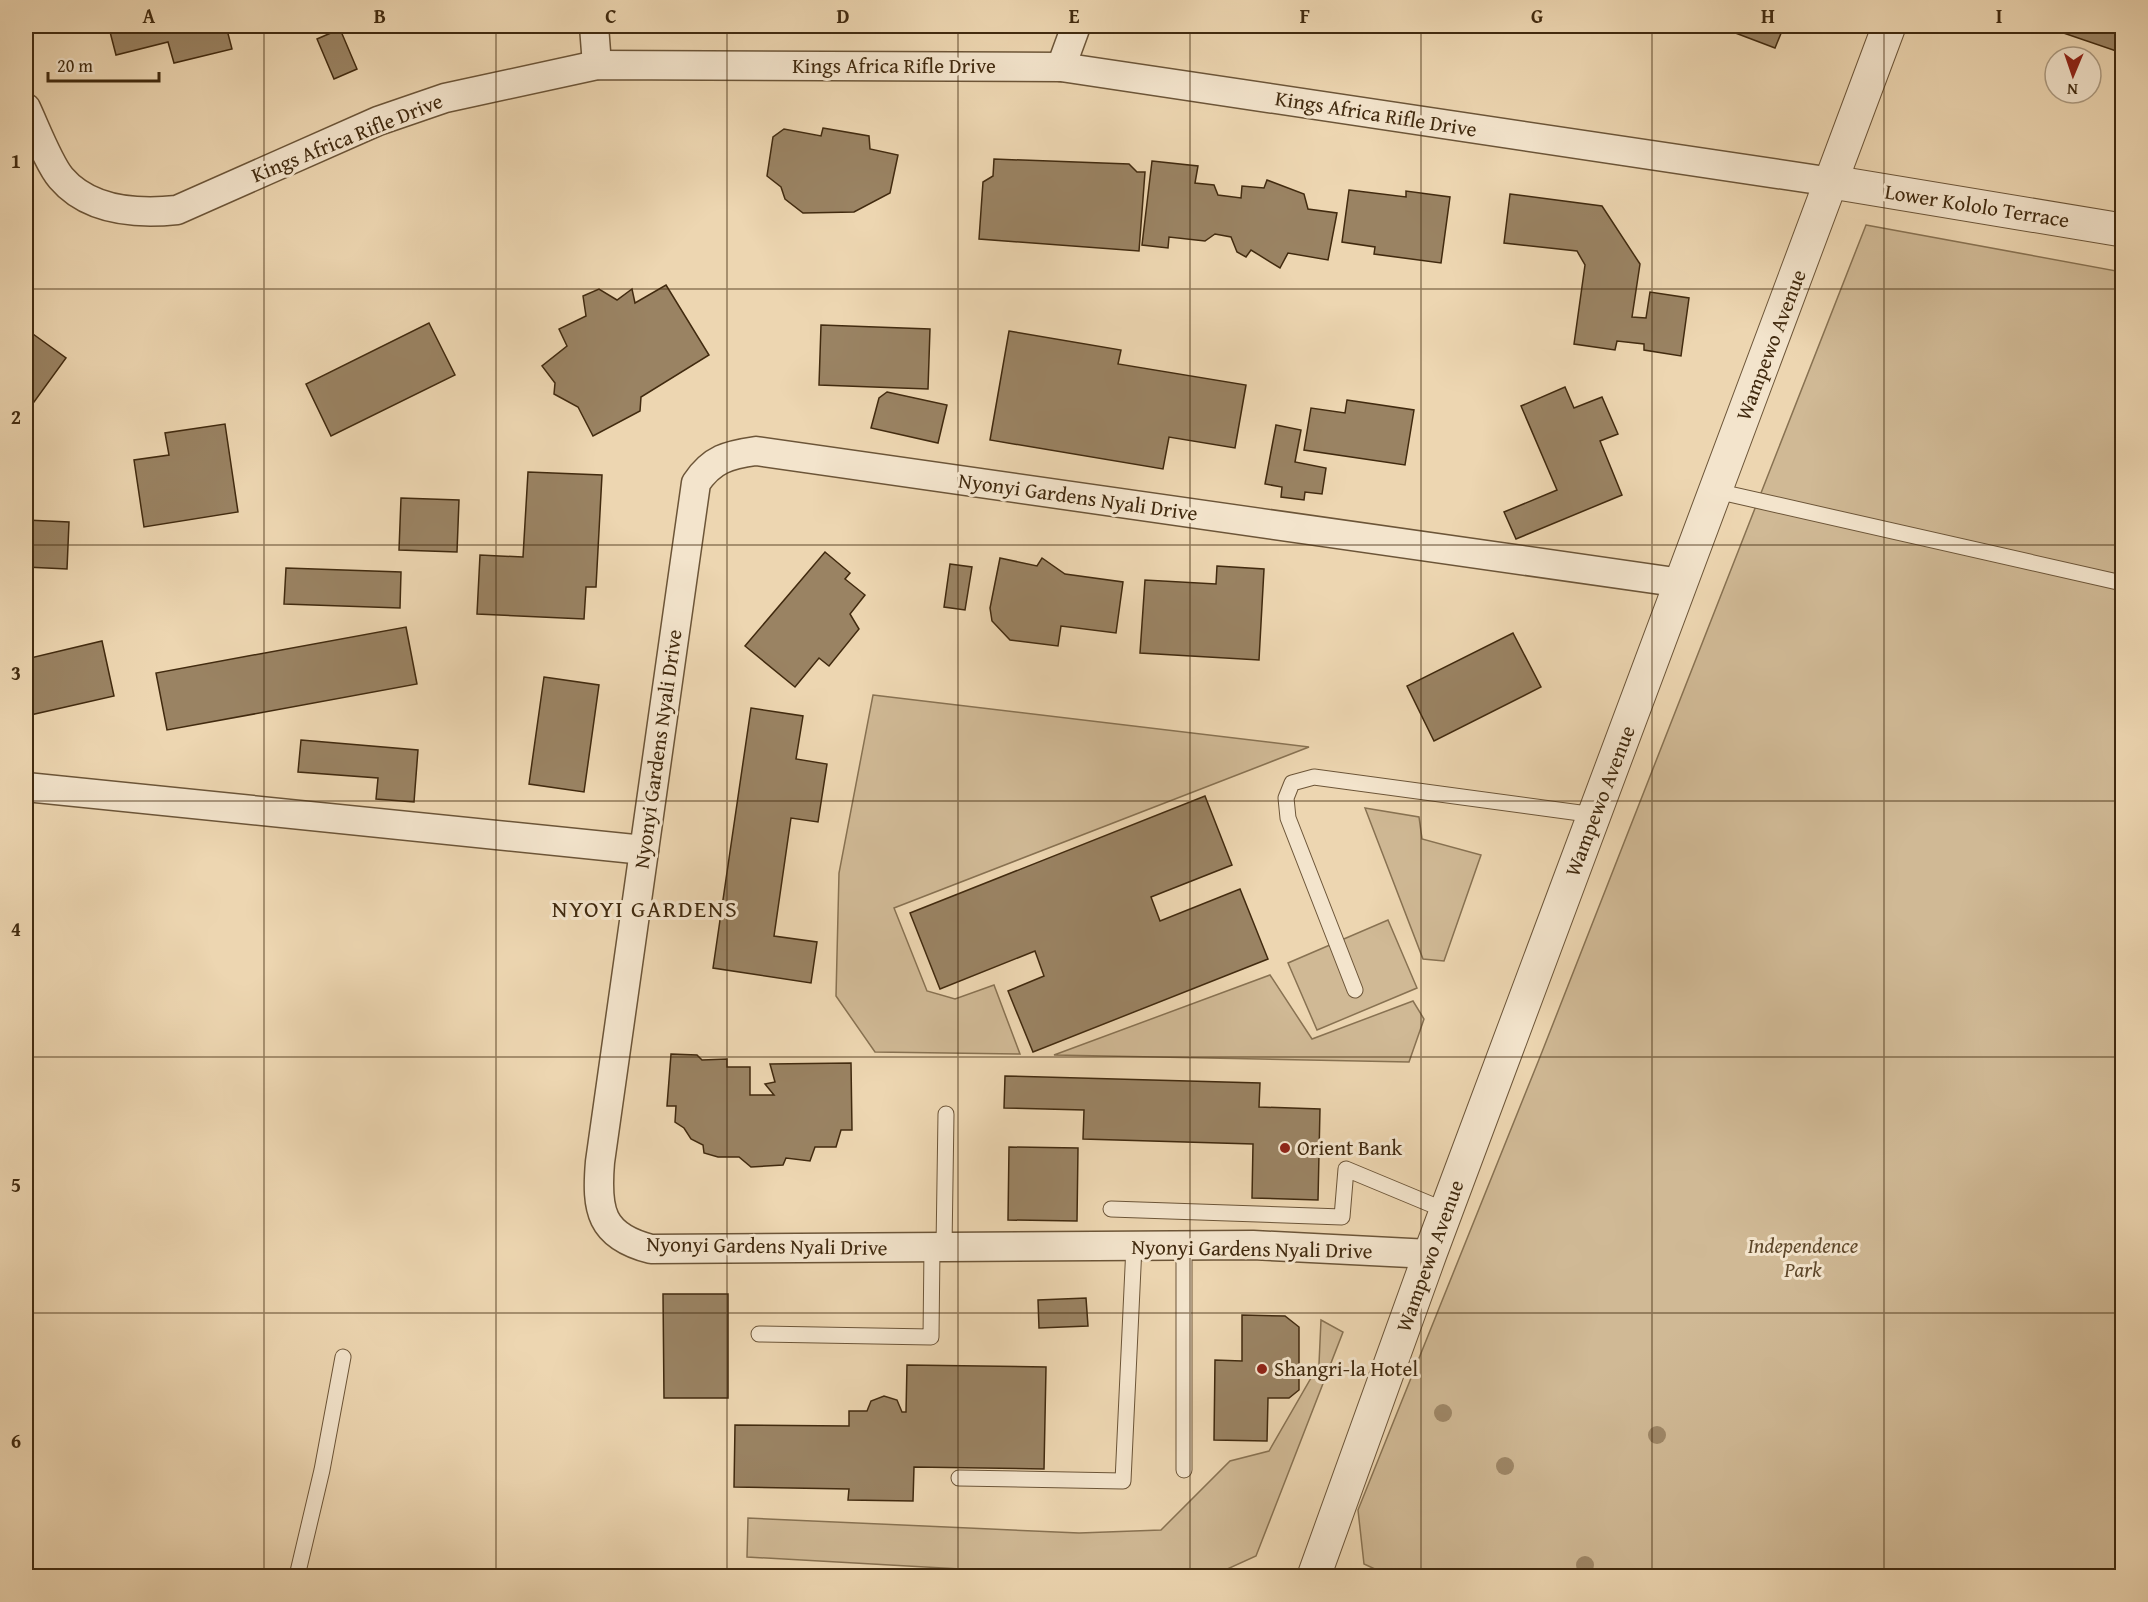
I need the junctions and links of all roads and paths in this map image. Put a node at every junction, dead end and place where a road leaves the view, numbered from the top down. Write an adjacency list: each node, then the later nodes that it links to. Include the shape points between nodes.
1 (594, 26): 4 (street)
2 (1076, 26): 5 (street)
3 (1889, 26): 7 (street, Wampewo Avenue)
4 (597, 65): 5 (street, Kings Africa Rifle Drive); 6 (street, Kings Africa Rifle Drive, via 445,98 378,121 177,210 147,213 108,207 82,195 60,178)
5 (1061, 67): 7 (street, Kings Africa Rifle Drive)
6 (26, 108)
7 (1832, 182): 8 (street, Lower Kololo Terrace); 9 (street, Wampewo Avenue)
8 (2122, 230)
9 (1716, 491): 10 (street, Wampewo Avenue); 11 (lane)
10 (1682, 583): 13 (street, Wampewo Avenue); 14 (street, Nyonyi Gardens Nyali Drive, via 756,451 726,455 704,471 696,483)
11 (2122, 583)
12 (26, 787): 14 (street)
13 (1595, 815): 15 (lane, via 1314,777 1292,783 1286,798 1288,818); 18 (street, Wampewo Avenue)
14 (644, 850): 23 (street, Nyonyi Gardens Nyali Drive, via 600,1162 602,1215 628,1243 651,1249)
15 (1355, 990)
16 (946, 1114): 23 (lane)
17 (1111, 1209): 19 (lane)
18 (1447, 1211): 19 (lane, via 1346,1169 1342,1216); 24 (street, Wampewo Avenue)
19 (1251, 1214): 20 (lane)
20 (1252, 1245): 22 (street, Nyonyi Gardens Nyali Drive); 24 (street, Nyonyi Gardens Nyali Drive)
21 (1134, 1246): 22 (street, Nyonyi Gardens Nyali Drive); 23 (street, Nyonyi Gardens Nyali Drive); 28 (lane, via 1123,1481)
22 (1184, 1246): 27 (lane)
23 (938, 1247): 25 (lane, via 931,1337)
24 (1430, 1254): 30 (street, Wampewo Avenue)
25 (759, 1334)
26 (343, 1357): 29 (lane)
27 (1184, 1470)
28 (958, 1478)
29 (297, 1576)
30 (1314, 1576)

